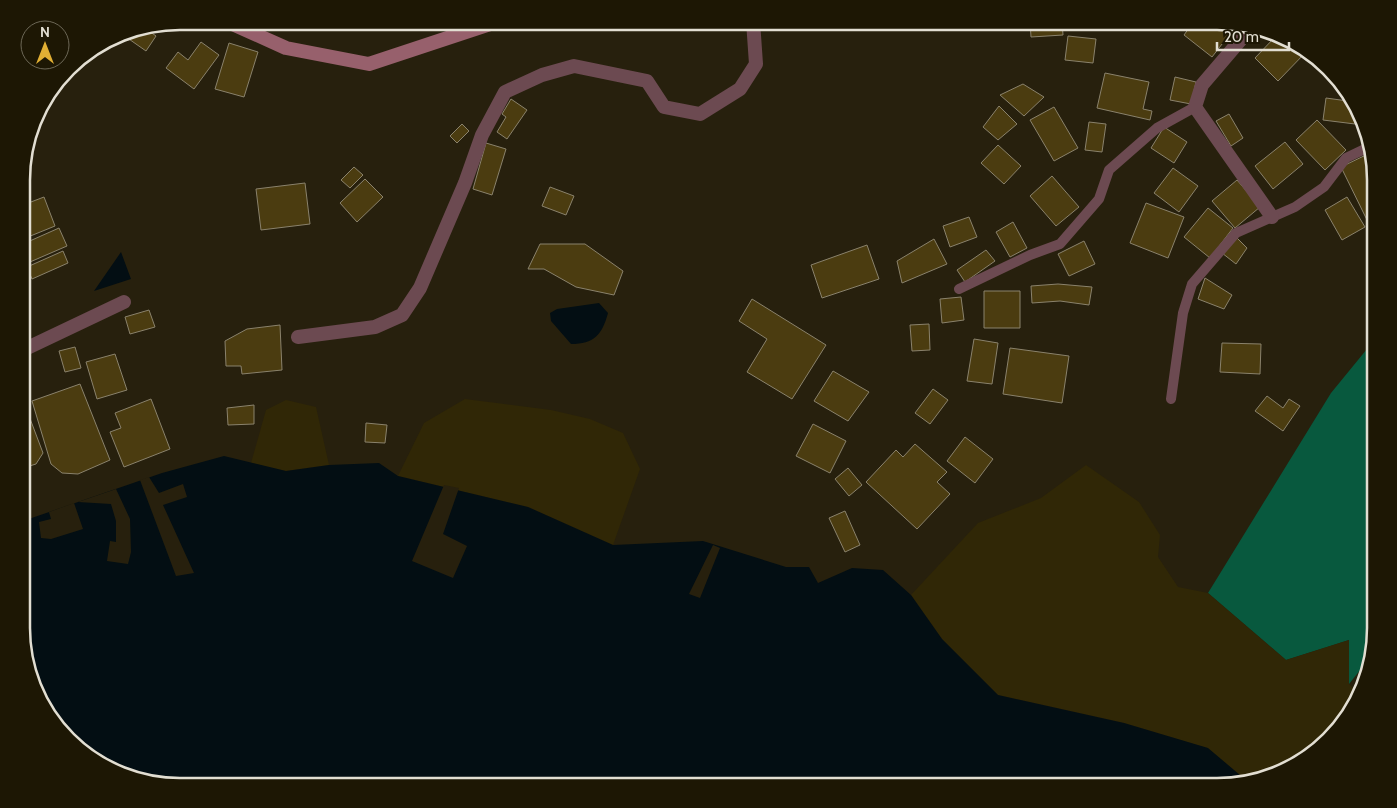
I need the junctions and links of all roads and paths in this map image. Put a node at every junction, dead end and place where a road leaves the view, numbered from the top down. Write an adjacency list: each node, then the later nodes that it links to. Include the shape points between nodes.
1 (246, 30): 2 (main road, via 286,48 369,64)
2 (472, 30)
3 (754, 30): 10 (street, via 756,64 740,89 700,114 664,107 647,80 574,66 542,75 505,92 482,135 420,288 402,315 375,326)
4 (1246, 33): 5 (street, via 1202,85)
5 (1195, 107): 7 (street); 8 (lane, via 1157,128 1109,170 1099,199 1060,244)
6 (1364, 149): 7 (lane, via 1346,158 1324,187)
7 (1272, 216): 12 (lane, via 1236,233 1192,284 1183,313)
8 (959, 289)
9 (124, 302): 11 (street)
10 (298, 336)
11 (30, 347)
12 (1171, 399)

